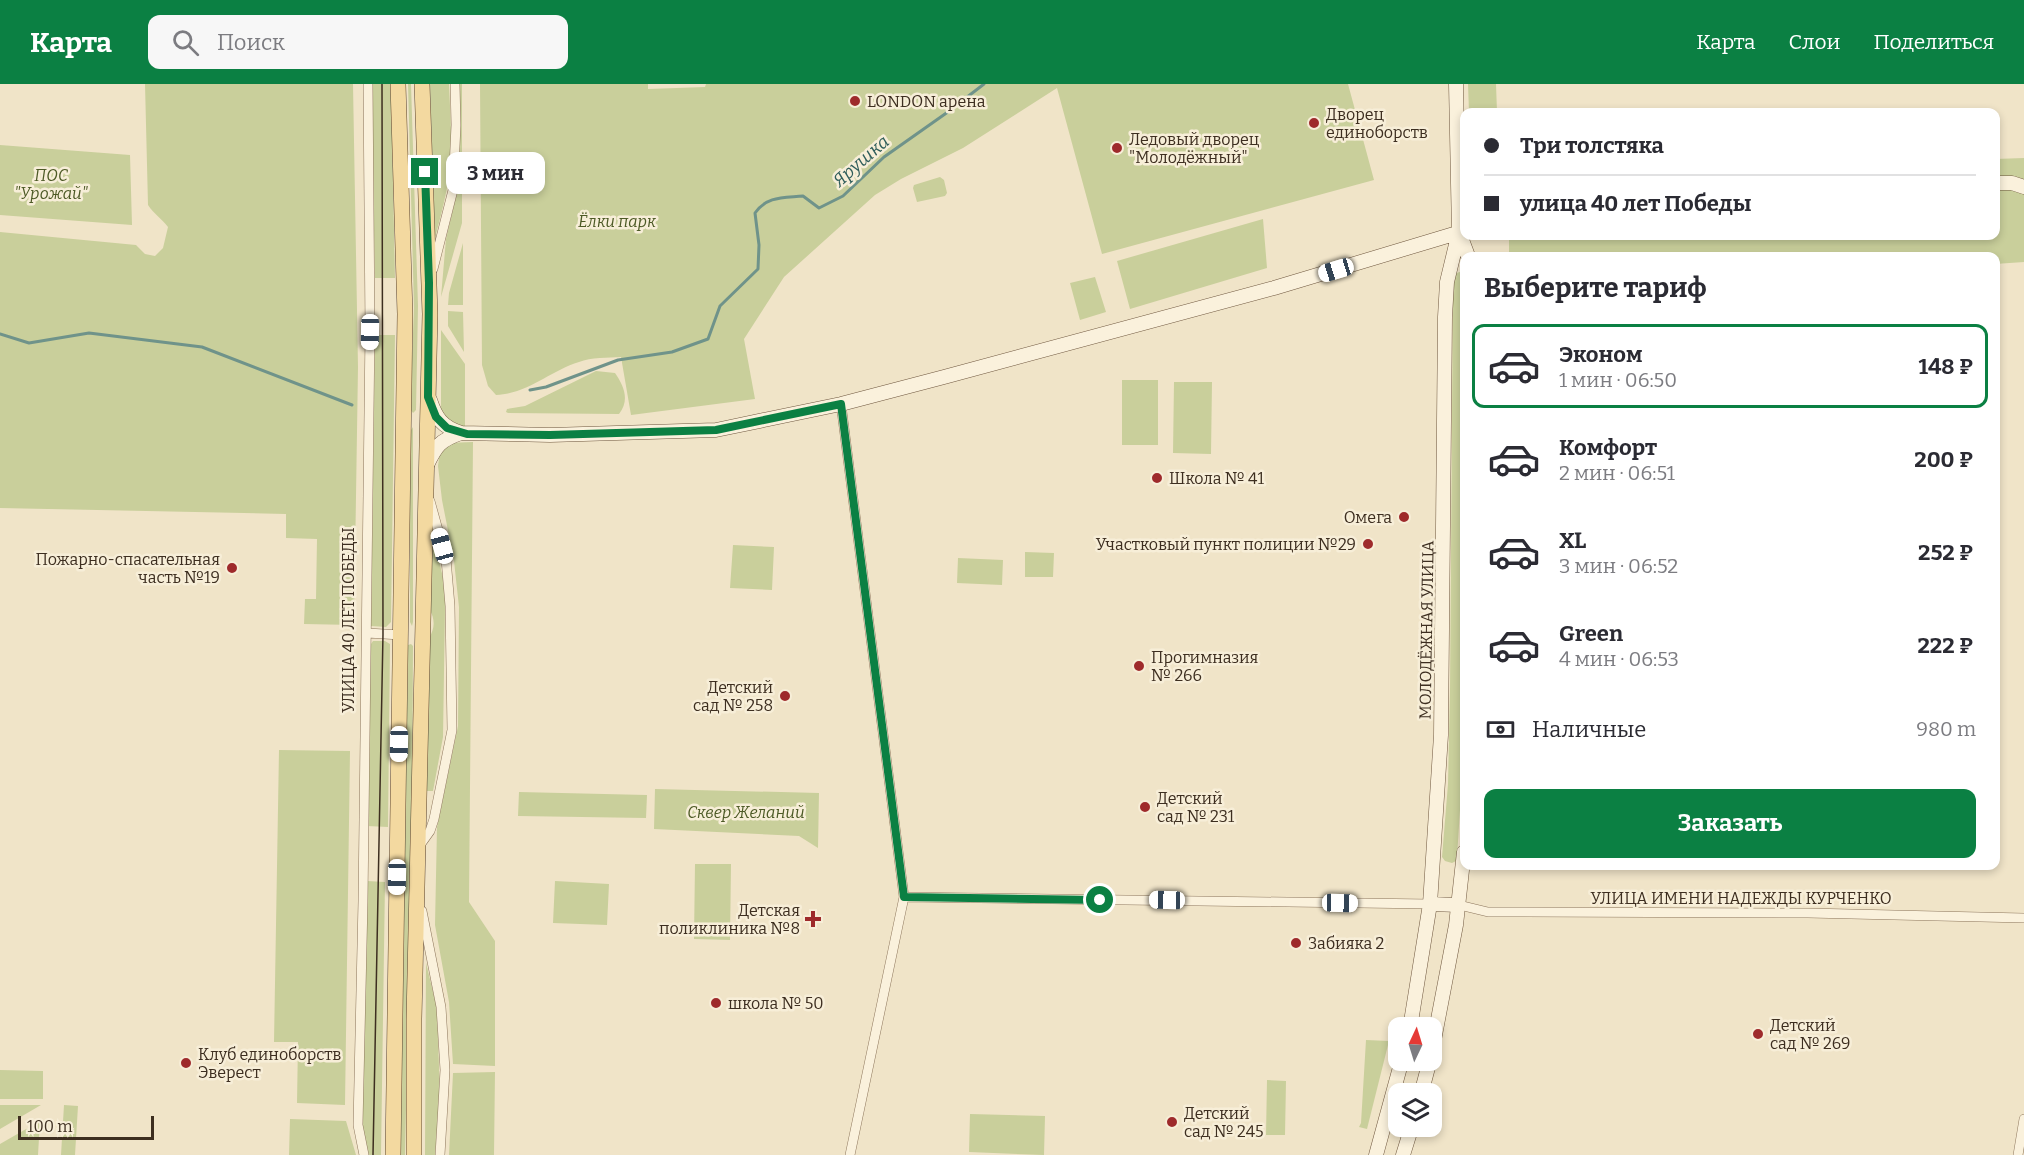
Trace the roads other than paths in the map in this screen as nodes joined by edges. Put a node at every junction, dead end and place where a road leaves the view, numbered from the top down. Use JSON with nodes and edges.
{"nodes":[{"id":1,"x":368,"y":84,"type":"edge"},
{"id":2,"x":398,"y":84,"type":"edge"},
{"id":3,"x":422,"y":84,"type":"edge"},
{"id":4,"x":455,"y":84,"type":"edge"},
{"id":5,"x":1456,"y":84,"type":"edge"},
{"id":6,"x":1460,"y":182,"type":"edge"},
{"id":7,"x":2000,"y":183,"type":"edge"},
{"id":8,"x":2024,"y":187,"type":"edge"},
{"id":9,"x":1460,"y":232,"type":"edge"},
{"id":10,"x":1460,"y":237,"type":"edge"},
{"id":11,"x":429,"y":283,"type":"junction"},
{"id":12,"x":428,"y":397,"type":"junction"},
{"id":13,"x":841,"y":404,"type":"junction"},
{"id":14,"x":403,"y":421,"type":"junction"},
{"id":15,"x":428,"y":422,"type":"junction"},
{"id":16,"x":461,"y":433,"type":"junction"},
{"id":17,"x":427,"y":465,"type":"junction"},
{"id":18,"x":426,"y":486,"type":"junction"},
{"id":19,"x":367,"y":633,"type":"junction"},
{"id":20,"x":401,"y":635,"type":"junction"},
{"id":21,"x":423,"y":635,"type":"junction"},
{"id":22,"x":418,"y":847,"type":"junction"},
{"id":23,"x":1462,"y":870,"type":"edge"},
{"id":24,"x":417,"y":889,"type":"junction"},
{"id":25,"x":904,"y":897,"type":"junction"},
{"id":26,"x":1431,"y":904,"type":"junction"},
{"id":27,"x":1459,"y":905,"type":"junction"},
{"id":28,"x":2024,"y":918,"type":"edge"},
{"id":29,"x":1412,"y":1017,"type":"edge"},
{"id":30,"x":1438,"y":1017,"type":"edge"},
{"id":31,"x":1399,"y":1071,"type":"edge"},
{"id":32,"x":2024,"y":1119,"type":"edge"},
{"id":33,"x":1409,"y":1137,"type":"edge"},
{"id":34,"x":364,"y":1155,"type":"edge"},
{"id":35,"x":393,"y":1155,"type":"edge"},
{"id":36,"x":414,"y":1155,"type":"edge"},
{"id":37,"x":440,"y":1155,"type":"edge"},
{"id":38,"x":850,"y":1155,"type":"edge"},
{"id":39,"x":1376,"y":1155,"type":"edge"},
{"id":40,"x":1403,"y":1155,"type":"edge"},
{"id":41,"x":2018,"y":1155,"type":"edge"}],
"edges":[{"from":1,"to":19,"type":"street","name":"УЛИЦА 40 ЛЕТ ПОБЕДЫ"},
{"from":2,"to":14,"type":"main road"},
{"from":3,"to":11,"type":"main road"},
{"from":4,"to":11,"type":"street"},
{"from":5,"to":6,"type":"main road","name":"МОЛОДЁЖНАЯ УЛИЦА"},
{"from":7,"to":8,"type":"main road"},
{"from":9,"to":13,"type":"main road"},
{"from":10,"to":26,"type":"main road","name":"МОЛОДЁЖНАЯ УЛИЦА"},
{"from":11,"to":12,"type":"main road"},
{"from":12,"to":15,"type":"main road"},
{"from":12,"to":16,"type":"main road"},
{"from":13,"to":16,"type":"main road"},
{"from":13,"to":25,"type":"street"},
{"from":14,"to":15,"type":"main road"},
{"from":14,"to":20,"type":"main road"},
{"from":15,"to":17,"type":"main road"},
{"from":16,"to":17,"type":"main road"},
{"from":17,"to":18,"type":"main road"},
{"from":18,"to":21,"type":"main road"},
{"from":18,"to":22,"type":"street"},
{"from":19,"to":20,"type":"street"},
{"from":19,"to":34,"type":"street","name":"УЛИЦА 40 ЛЕТ ПОБЕДЫ"},
{"from":20,"to":21,"type":"main road"},
{"from":20,"to":35,"type":"main road"},
{"from":21,"to":22,"type":"main road"},
{"from":22,"to":24,"type":"main road"},
{"from":23,"to":27,"type":"main road"},
{"from":24,"to":36,"type":"main road"},
{"from":24,"to":37,"type":"street"},
{"from":25,"to":26,"type":"street"},
{"from":25,"to":38,"type":"street"},
{"from":26,"to":27,"type":"main road"},
{"from":26,"to":29,"type":"main road","name":"МОЛОДЁЖНАЯ УЛИЦА"},
{"from":27,"to":28,"type":"street","name":"УЛИЦА ИМЕНИ НАДЕЖДЫ КУРЧЕНКО"},
{"from":27,"to":30,"type":"main road"},
{"from":31,"to":39,"type":"main road"},
{"from":32,"to":41,"type":"street"},
{"from":33,"to":40,"type":"main road"}]}
